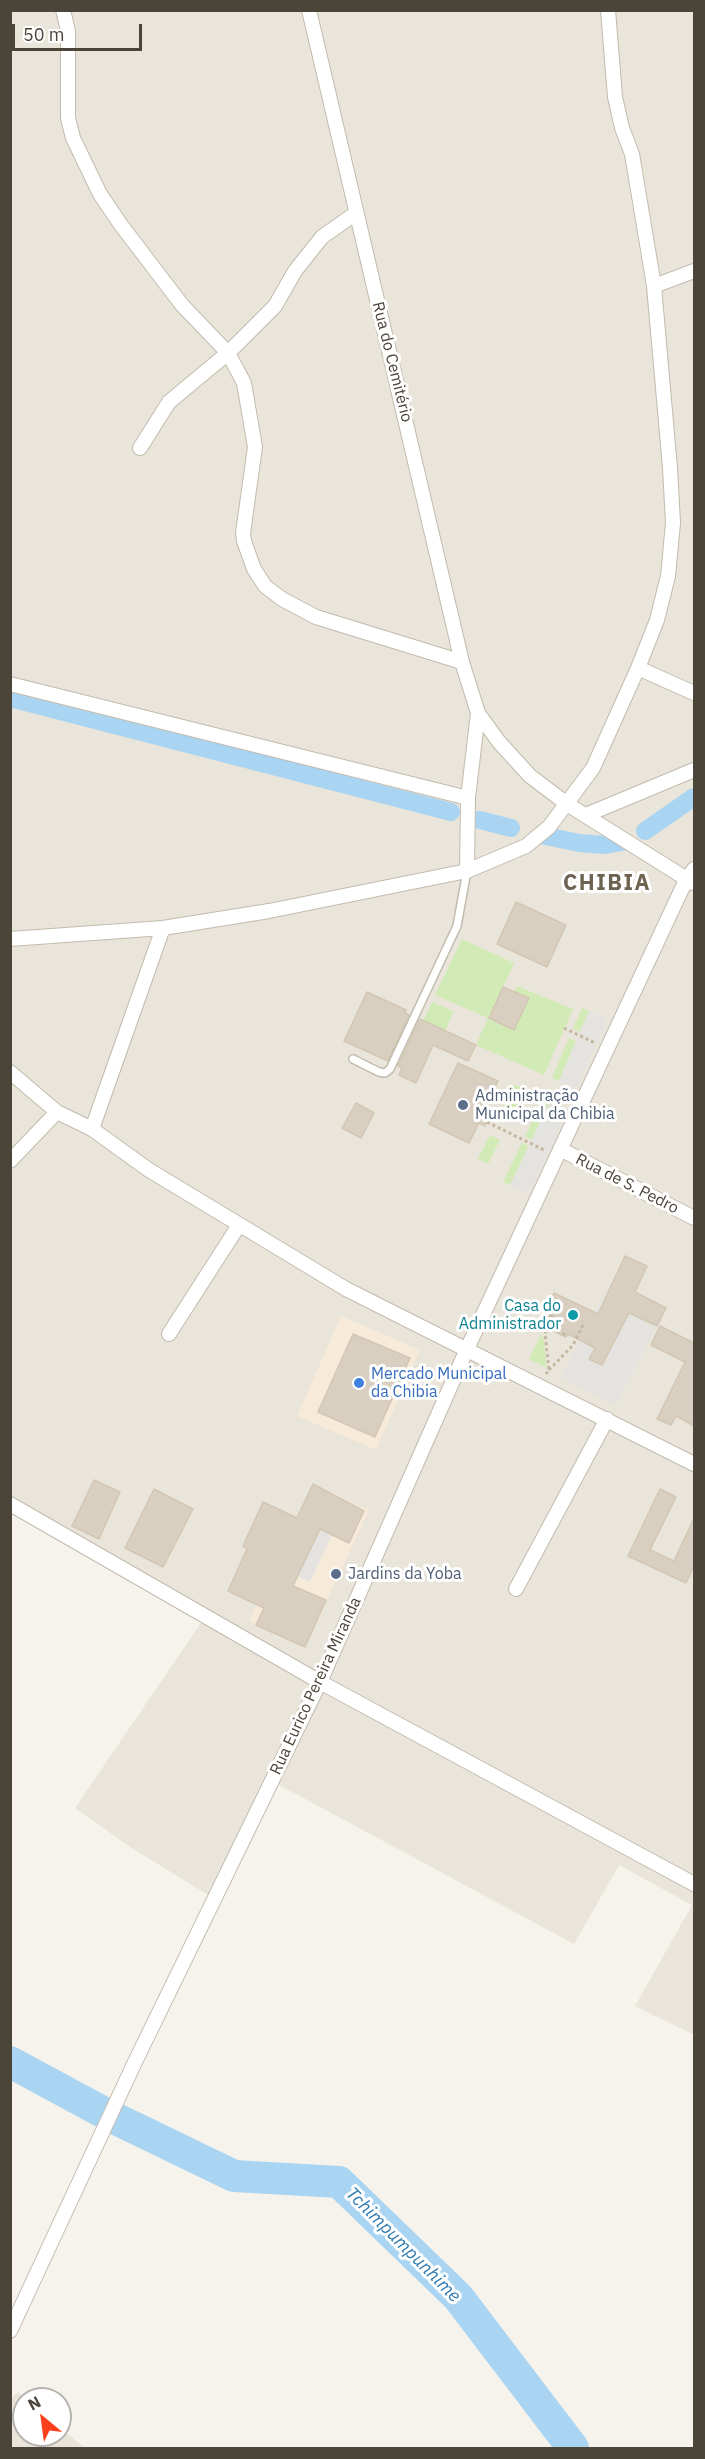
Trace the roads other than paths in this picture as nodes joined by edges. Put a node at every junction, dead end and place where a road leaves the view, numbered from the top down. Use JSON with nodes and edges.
{"nodes":[{"id":1,"x":63,"y":10,"type":"edge"},
{"id":2,"x":309,"y":10,"type":"edge"},
{"id":3,"x":608,"y":10,"type":"edge"},
{"id":4,"x":356,"y":213,"type":"junction"},
{"id":5,"x":694,"y":271,"type":"edge"},
{"id":6,"x":654,"y":286,"type":"junction"},
{"id":7,"x":228,"y":353,"type":"junction"},
{"id":8,"x":140,"y":448,"type":"dead end"},
{"id":9,"x":462,"y":662,"type":"junction"},
{"id":10,"x":638,"y":668,"type":"junction"},
{"id":11,"x":10,"y":684,"type":"edge"},
{"id":12,"x":694,"y":693,"type":"edge"},
{"id":13,"x":478,"y":713,"type":"junction"},
{"id":14,"x":694,"y":770,"type":"edge"},
{"id":15,"x":468,"y":798,"type":"junction"},
{"id":16,"x":567,"y":804,"type":"junction"},
{"id":17,"x":586,"y":815,"type":"junction"},
{"id":18,"x":467,"y":871,"type":"junction"},
{"id":19,"x":692,"y":878,"type":"edge"},
{"id":20,"x":163,"y":928,"type":"junction"},
{"id":21,"x":10,"y":939,"type":"edge"},
{"id":22,"x":353,"y":1059,"type":"dead end"},
{"id":23,"x":10,"y":1072,"type":"edge"},
{"id":24,"x":57,"y":1112,"type":"junction"},
{"id":25,"x":92,"y":1129,"type":"junction"},
{"id":26,"x":559,"y":1153,"type":"junction"},
{"id":27,"x":10,"y":1161,"type":"edge"},
{"id":28,"x":694,"y":1218,"type":"edge"},
{"id":29,"x":239,"y":1225,"type":"junction"},
{"id":30,"x":169,"y":1334,"type":"dead end"},
{"id":31,"x":467,"y":1349,"type":"junction"},
{"id":32,"x":607,"y":1419,"type":"junction"},
{"id":33,"x":694,"y":1464,"type":"edge"},
{"id":34,"x":10,"y":1504,"type":"edge"},
{"id":35,"x":516,"y":1589,"type":"dead end"},
{"id":36,"x":320,"y":1682,"type":"junction"},
{"id":37,"x":694,"y":1884,"type":"edge"},
{"id":38,"x":10,"y":2331,"type":"edge"}],
"edges":[{"from":1,"to":7,"type":"street"},
{"from":2,"to":4,"type":"street","name":"Rua do Cemitério"},
{"from":3,"to":6,"type":"street"},
{"from":4,"to":7,"type":"street"},
{"from":4,"to":9,"type":"street","name":"Rua do Cemitério"},
{"from":5,"to":6,"type":"street"},
{"from":6,"to":10,"type":"street"},
{"from":7,"to":8,"type":"street"},
{"from":7,"to":9,"type":"street"},
{"from":9,"to":13,"type":"street","name":"Rua do Cemitério"},
{"from":10,"to":12,"type":"street"},
{"from":10,"to":16,"type":"street"},
{"from":11,"to":15,"type":"street"},
{"from":13,"to":15,"type":"street"},
{"from":13,"to":16,"type":"street"},
{"from":14,"to":17,"type":"street"},
{"from":15,"to":18,"type":"street"},
{"from":16,"to":17,"type":"street"},
{"from":16,"to":18,"type":"street"},
{"from":17,"to":19,"type":"street"},
{"from":18,"to":20,"type":"street"},
{"from":18,"to":22,"type":"lane"},
{"from":19,"to":26,"type":"street","name":"Rua Eurico Pereira Miranda"},
{"from":20,"to":21,"type":"street"},
{"from":20,"to":25,"type":"street"},
{"from":23,"to":24,"type":"street"},
{"from":24,"to":25,"type":"street"},
{"from":24,"to":27,"type":"street"},
{"from":25,"to":29,"type":"street"},
{"from":26,"to":28,"type":"street","name":"Rua de S. Pedro"},
{"from":26,"to":31,"type":"street","name":"Rua Eurico Pereira Miranda"},
{"from":29,"to":30,"type":"street"},
{"from":29,"to":31,"type":"street"},
{"from":31,"to":32,"type":"street"},
{"from":31,"to":36,"type":"street","name":"Rua Eurico Pereira Miranda"},
{"from":32,"to":33,"type":"street"},
{"from":32,"to":35,"type":"street"},
{"from":34,"to":36,"type":"street"},
{"from":36,"to":37,"type":"street"},
{"from":36,"to":38,"type":"street","name":"Rua Eurico Pereira Miranda"}]}
